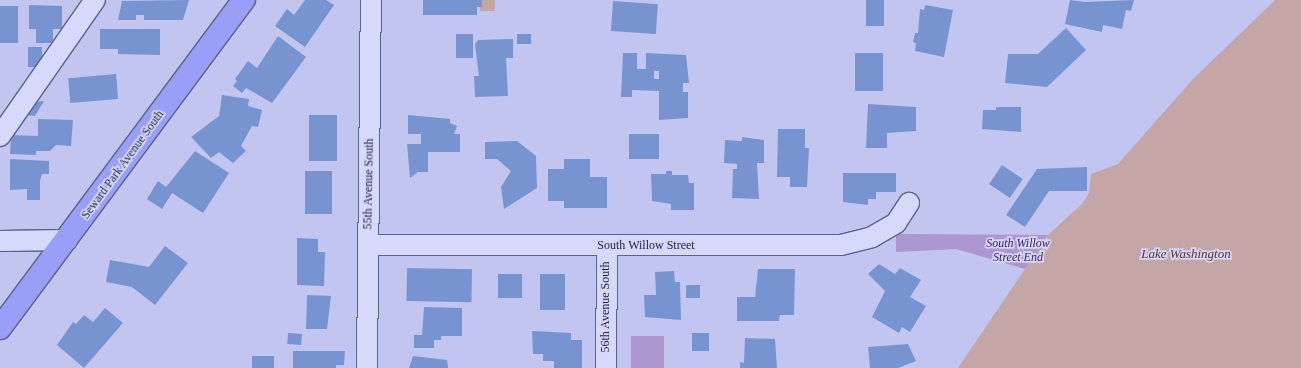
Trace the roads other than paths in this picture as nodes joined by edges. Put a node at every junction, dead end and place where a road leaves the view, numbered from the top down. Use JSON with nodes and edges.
{"nodes":[{"id":1,"x":95,"y":0,"type":"edge"},
{"id":2,"x":244,"y":0,"type":"edge"},
{"id":3,"x":371,"y":0,"type":"edge"},
{"id":4,"x":0,"y":136,"type":"edge"},
{"id":5,"x":909,"y":203,"type":"dead end"},
{"id":6,"x":67,"y":240,"type":"junction"},
{"id":7,"x":0,"y":241,"type":"edge"},
{"id":8,"x":368,"y":245,"type":"junction"},
{"id":9,"x":606,"y":247,"type":"junction"},
{"id":10,"x":0,"y":328,"type":"edge"},
{"id":11,"x":366,"y":368,"type":"edge"},
{"id":12,"x":606,"y":368,"type":"edge"}],
"edges":[{"from":1,"to":4,"type":"street"},
{"from":2,"to":6,"type":"main road","name":"Seward Park Avenue South"},
{"from":3,"to":8,"type":"street","name":"55th Avenue South"},
{"from":5,"to":9,"type":"street","name":"South Willow Street"},
{"from":6,"to":7,"type":"street"},
{"from":6,"to":10,"type":"main road","name":"Seward Park Avenue South"},
{"from":8,"to":9,"type":"street","name":"South Willow Street"},
{"from":8,"to":11,"type":"street","name":"55th Avenue South"},
{"from":9,"to":12,"type":"street","name":"56th Avenue South"}]}
